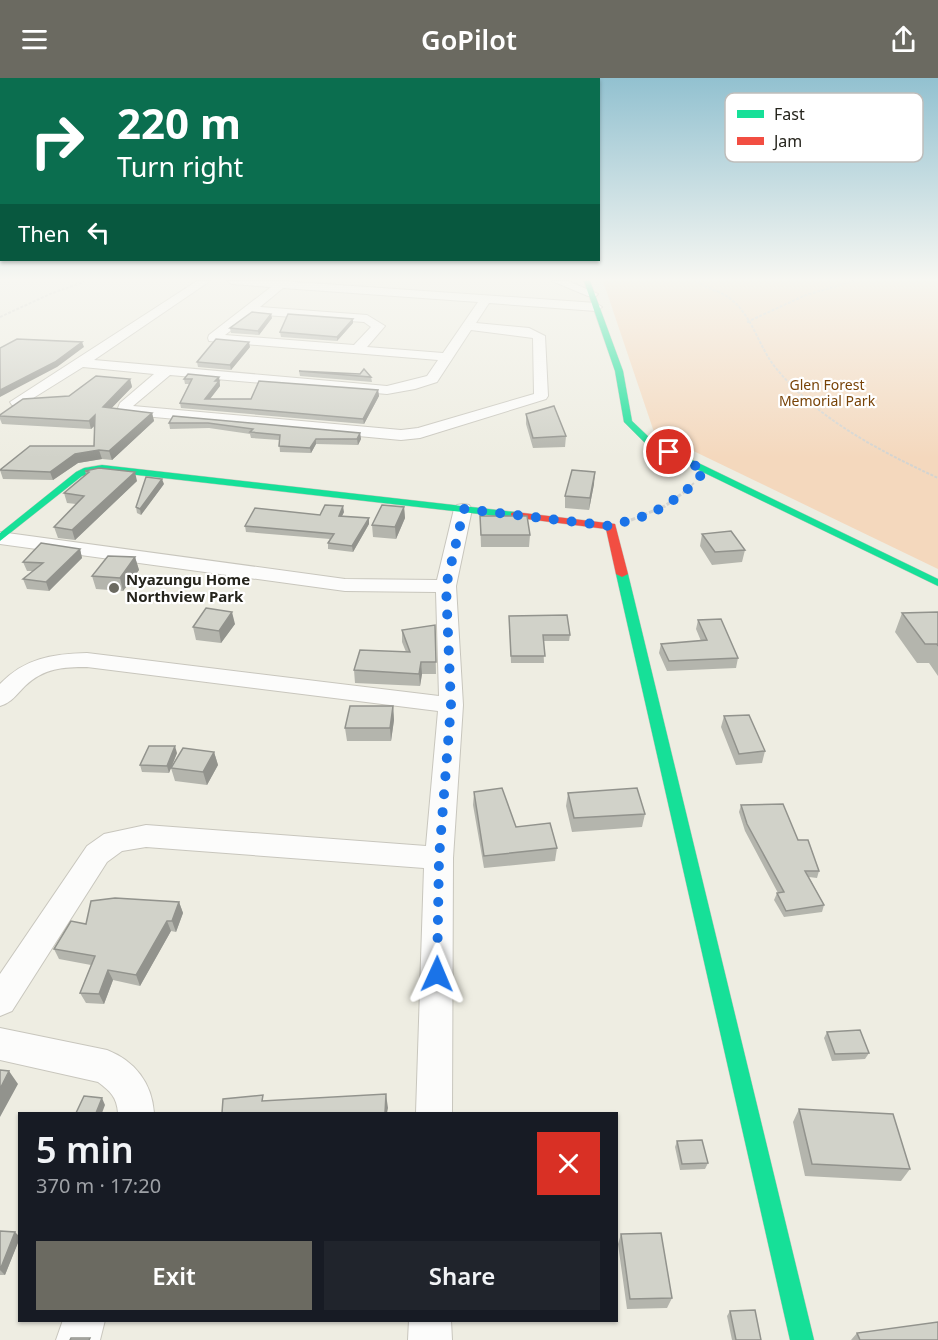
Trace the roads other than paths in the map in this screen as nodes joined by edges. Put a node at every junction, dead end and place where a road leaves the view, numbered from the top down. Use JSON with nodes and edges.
{"nodes":[{"id":1,"x":116,"y":340,"type":"edge"},
{"id":2,"x":236,"y":340,"type":"edge"},
{"id":3,"x":366,"y":340,"type":"edge"},
{"id":4,"x":460,"y":340,"type":"edge"},
{"id":5,"x":539,"y":340,"type":"edge"},
{"id":6,"x":607,"y":340,"type":"edge"},
{"id":7,"x":297,"y":345,"type":"junction"},
{"id":8,"x":358,"y":350,"type":"junction"},
{"id":9,"x":448,"y":357,"type":"junction"},
{"id":10,"x":81,"y":363,"type":"junction"},
{"id":11,"x":166,"y":371,"type":"junction"},
{"id":12,"x":260,"y":379,"type":"junction"},
{"id":13,"x":8,"y":404,"type":"edge"},
{"id":14,"x":464,"y":509,"type":"junction"},
{"id":15,"x":0,"y":538,"type":"edge"},
{"id":16,"x":938,"y":583,"type":"edge"},
{"id":17,"x":446,"y":586,"type":"junction"},
{"id":18,"x":0,"y":698,"type":"edge"},
{"id":19,"x":451,"y":705,"type":"junction"},
{"id":20,"x":439,"y":858,"type":"junction"},
{"id":21,"x":0,"y":1001,"type":"edge"},
{"id":22,"x":0,"y":1044,"type":"edge"},
{"id":23,"x":136,"y":1112,"type":"edge"},
{"id":24,"x":434,"y":1112,"type":"edge"},
{"id":25,"x":83,"y":1322,"type":"edge"},
{"id":26,"x":430,"y":1322,"type":"edge"},
{"id":27,"x":78,"y":1340,"type":"edge"},
{"id":28,"x":430,"y":1340,"type":"edge"},
{"id":29,"x":802,"y":1340,"type":"edge"}],
"edges":[{"from":1,"to":10,"type":"street"},
{"from":2,"to":7,"type":"street"},
{"from":3,"to":8,"type":"street"},
{"from":4,"to":9,"type":"street"},
{"from":5,"to":11,"type":"street"},
{"from":6,"to":16,"type":"street"},
{"from":7,"to":8,"type":"street"},
{"from":7,"to":12,"type":"street"},
{"from":8,"to":9,"type":"street"},
{"from":9,"to":12,"type":"street"},
{"from":10,"to":11,"type":"street"},
{"from":10,"to":13,"type":"street"},
{"from":11,"to":12,"type":"street"},
{"from":14,"to":15,"type":"street"},
{"from":14,"to":17,"type":"street"},
{"from":14,"to":29,"type":"street"},
{"from":15,"to":17,"type":"street"},
{"from":17,"to":19,"type":"street"},
{"from":18,"to":19,"type":"street"},
{"from":19,"to":20,"type":"street"},
{"from":20,"to":21,"type":"street"},
{"from":20,"to":24,"type":"street"},
{"from":22,"to":23,"type":"street"},
{"from":25,"to":27,"type":"street"},
{"from":26,"to":28,"type":"street"}]}
